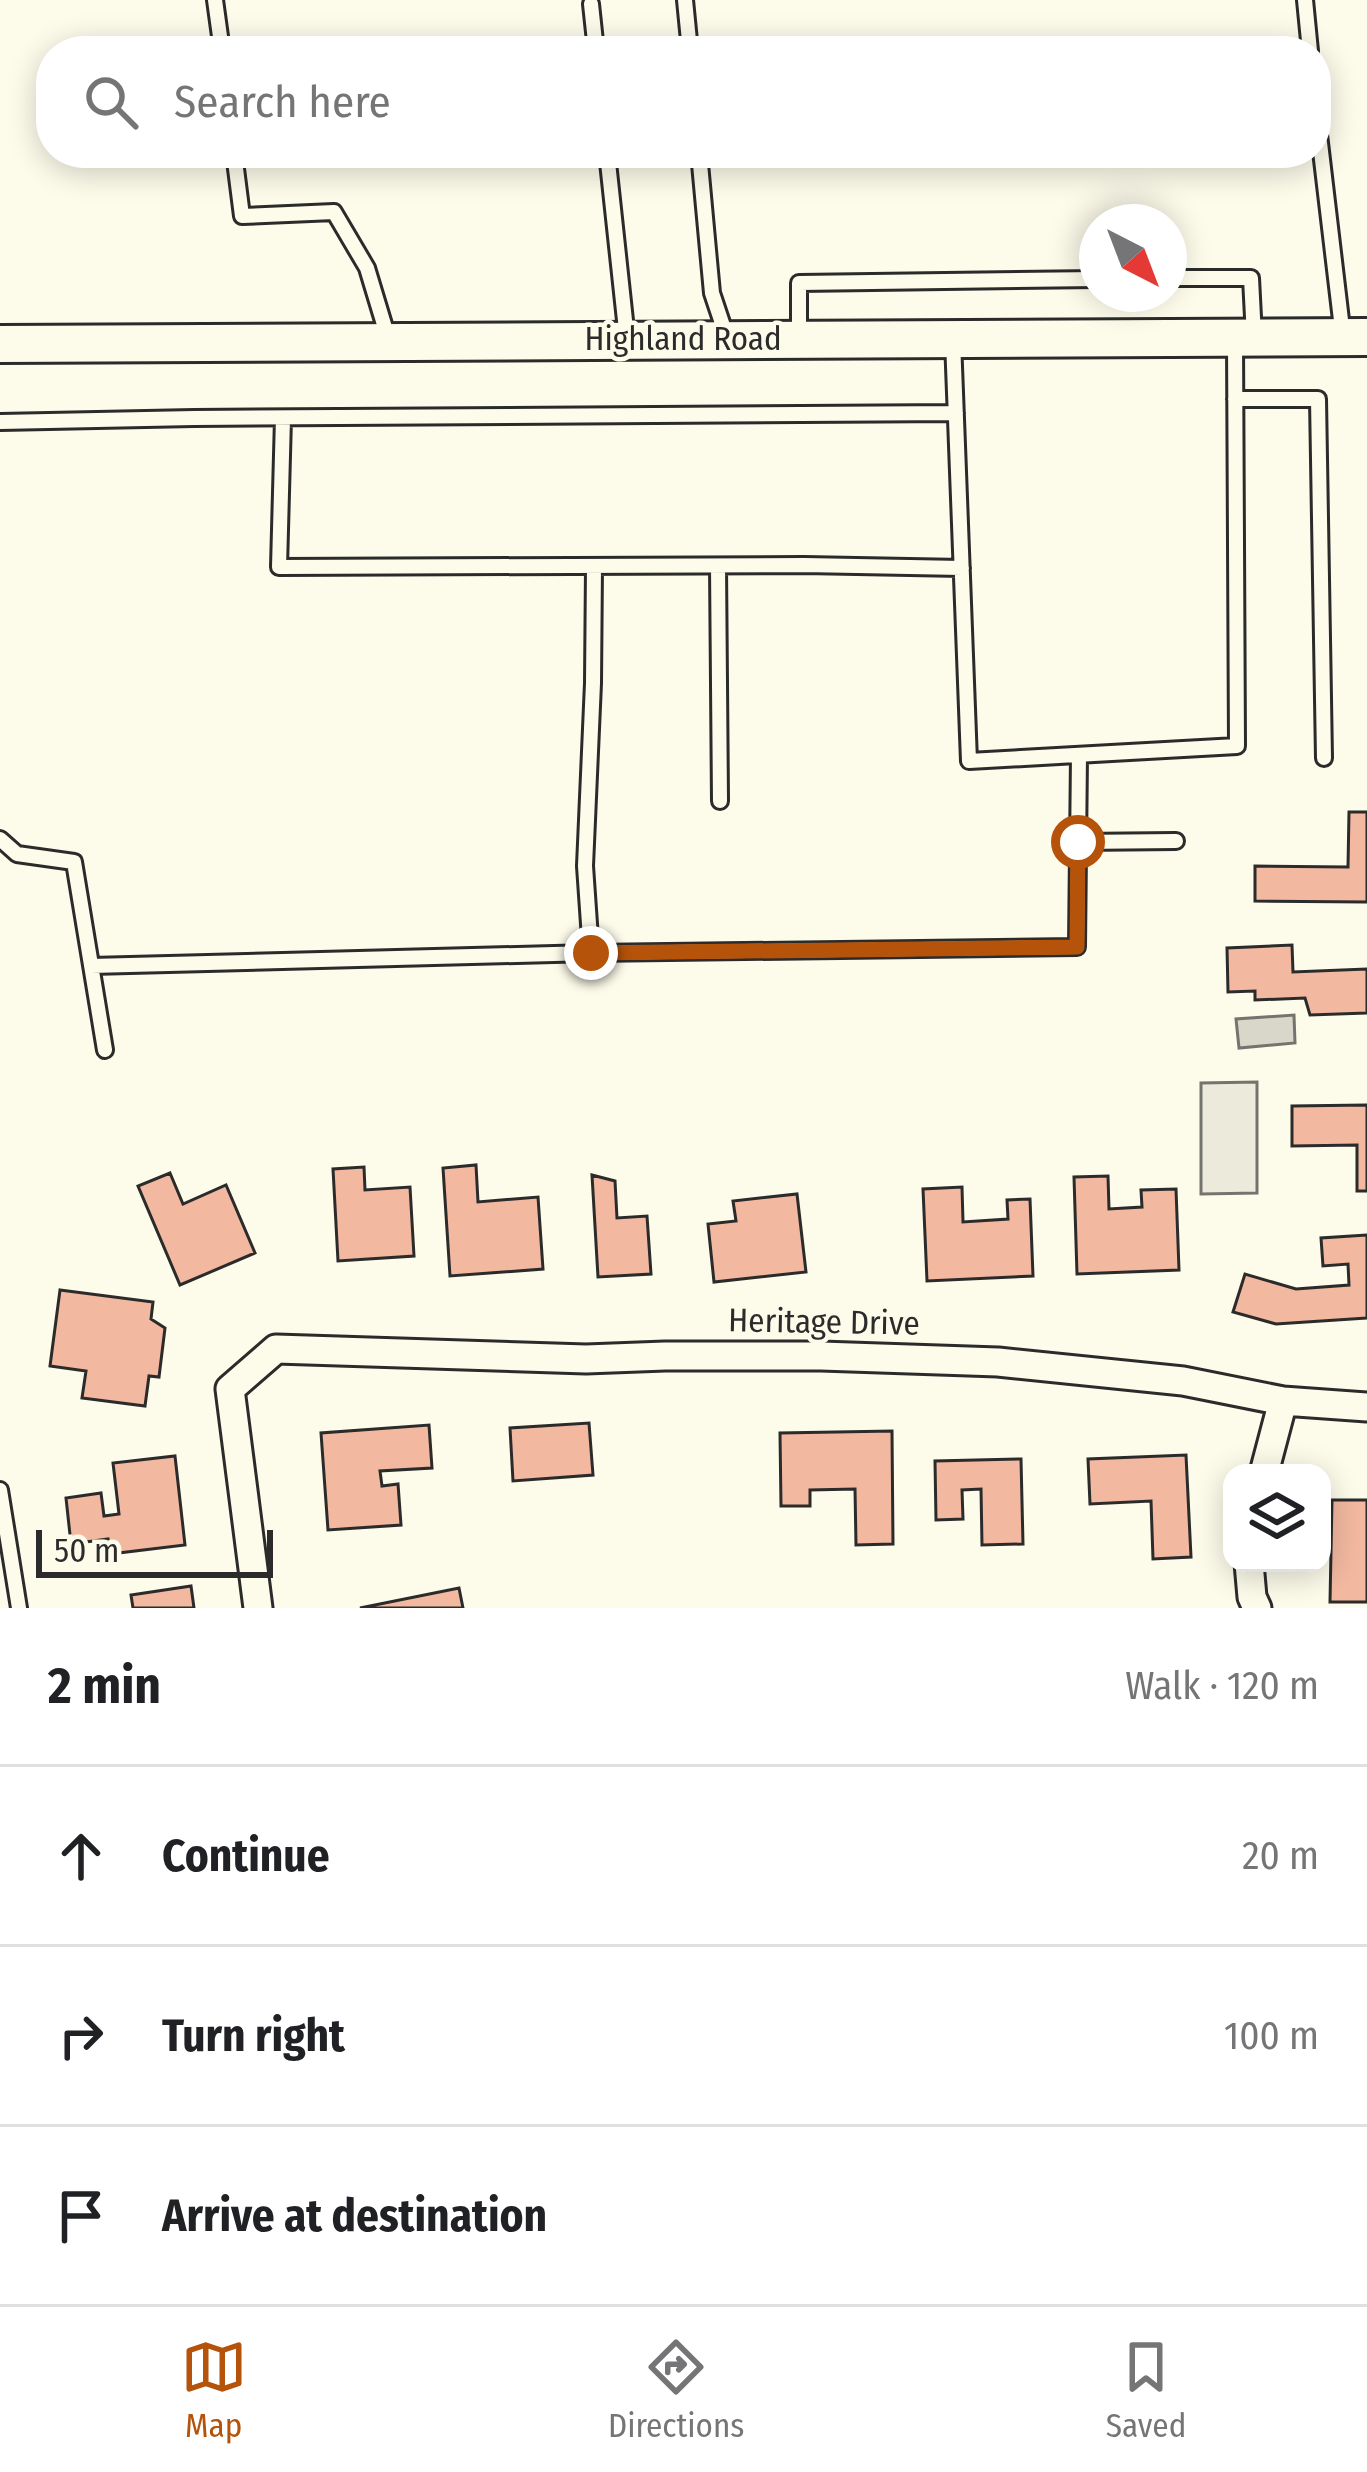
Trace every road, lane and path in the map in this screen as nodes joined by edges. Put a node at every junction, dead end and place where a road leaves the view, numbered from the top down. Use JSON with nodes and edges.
{"nodes":[{"id":1,"x":215,"y":0,"type":"edge"},
{"id":2,"x":685,"y":0,"type":"edge"},
{"id":3,"x":1305,"y":0,"type":"edge"},
{"id":4,"x":591,"y":4,"type":"dead end"},
{"id":5,"x":220,"y":36,"type":"edge"},
{"id":6,"x":594,"y":36,"type":"edge"},
{"id":7,"x":689,"y":36,"type":"edge"},
{"id":8,"x":1309,"y":36,"type":"edge"},
{"id":9,"x":236,"y":168,"type":"edge"},
{"id":10,"x":609,"y":168,"type":"edge"},
{"id":11,"x":700,"y":168,"type":"edge"},
{"id":12,"x":1326,"y":168,"type":"edge"},
{"id":13,"x":1079,"y":278,"type":"edge"},
{"id":14,"x":1187,"y":278,"type":"edge"},
{"id":15,"x":1244,"y":337,"type":"junction"},
{"id":16,"x":1355,"y":337,"type":"edge"},
{"id":17,"x":727,"y":338,"type":"junction"},
{"id":18,"x":799,"y":338,"type":"junction"},
{"id":19,"x":953,"y":338,"type":"junction"},
{"id":20,"x":627,"y":339,"type":"junction"},
{"id":21,"x":388,"y":341,"type":"junction"},
{"id":22,"x":0,"y":344,"type":"edge"},
{"id":23,"x":1235,"y":399,"type":"junction"},
{"id":24,"x":956,"y":413,"type":"junction"},
{"id":25,"x":283,"y":418,"type":"junction"},
{"id":26,"x":0,"y":422,"type":"edge"},
{"id":27,"x":718,"y":566,"type":"junction"},
{"id":28,"x":594,"y":567,"type":"junction"},
{"id":29,"x":962,"y":568,"type":"junction"},
{"id":30,"x":1078,"y":754,"type":"junction"},
{"id":31,"x":1324,"y":758,"type":"dead end"},
{"id":32,"x":719,"y":801,"type":"dead end"},
{"id":33,"x":0,"y":838,"type":"edge"},
{"id":34,"x":1176,"y":841,"type":"dead end"},
{"id":35,"x":1078,"y":842,"type":"junction"},
{"id":36,"x":591,"y":953,"type":"junction"},
{"id":37,"x":91,"y":966,"type":"junction"},
{"id":38,"x":105,"y":1050,"type":"dead end"},
{"id":39,"x":1283,"y":1401,"type":"junction"},
{"id":40,"x":1367,"y":1407,"type":"edge"},
{"id":41,"x":1266,"y":1464,"type":"edge"},
{"id":42,"x":0,"y":1490,"type":"edge"},
{"id":43,"x":1250,"y":1572,"type":"edge"},
{"id":44,"x":19,"y":1608,"type":"edge"},
{"id":45,"x":258,"y":1608,"type":"edge"},
{"id":46,"x":1258,"y":1608,"type":"edge"}],
"edges":[{"from":1,"to":5,"type":"lane"},
{"from":2,"to":7,"type":"lane"},
{"from":3,"to":8,"type":"lane"},
{"from":4,"to":6,"type":"lane"},
{"from":9,"to":21,"type":"lane"},
{"from":10,"to":20,"type":"lane"},
{"from":11,"to":17,"type":"lane"},
{"from":12,"to":16,"type":"lane"},
{"from":13,"to":18,"type":"lane"},
{"from":14,"to":15,"type":"lane"},
{"from":15,"to":16,"type":"street","name":"Highland Road"},
{"from":15,"to":19,"type":"street","name":"Highland Road"},
{"from":15,"to":23,"type":"lane"},
{"from":17,"to":18,"type":"street","name":"Highland Road"},
{"from":17,"to":20,"type":"street","name":"Highland Road"},
{"from":18,"to":19,"type":"street","name":"Highland Road"},
{"from":19,"to":24,"type":"lane"},
{"from":20,"to":21,"type":"street","name":"Highland Road"},
{"from":21,"to":22,"type":"street","name":"Highland Road"},
{"from":23,"to":30,"type":"lane"},
{"from":23,"to":31,"type":"lane"},
{"from":24,"to":25,"type":"lane"},
{"from":24,"to":29,"type":"lane"},
{"from":25,"to":26,"type":"lane"},
{"from":25,"to":28,"type":"lane"},
{"from":27,"to":28,"type":"lane"},
{"from":27,"to":29,"type":"lane"},
{"from":27,"to":32,"type":"lane"},
{"from":28,"to":36,"type":"lane"},
{"from":29,"to":30,"type":"lane"},
{"from":30,"to":35,"type":"lane"},
{"from":33,"to":37,"type":"lane"},
{"from":34,"to":35,"type":"lane"},
{"from":35,"to":36,"type":"lane"},
{"from":36,"to":37,"type":"lane"},
{"from":37,"to":38,"type":"lane"},
{"from":39,"to":40,"type":"street","name":"Heritage Drive"},
{"from":39,"to":41,"type":"street"},
{"from":39,"to":45,"type":"street","name":"Heritage Drive"},
{"from":42,"to":44,"type":"lane"},
{"from":43,"to":46,"type":"street"}]}
